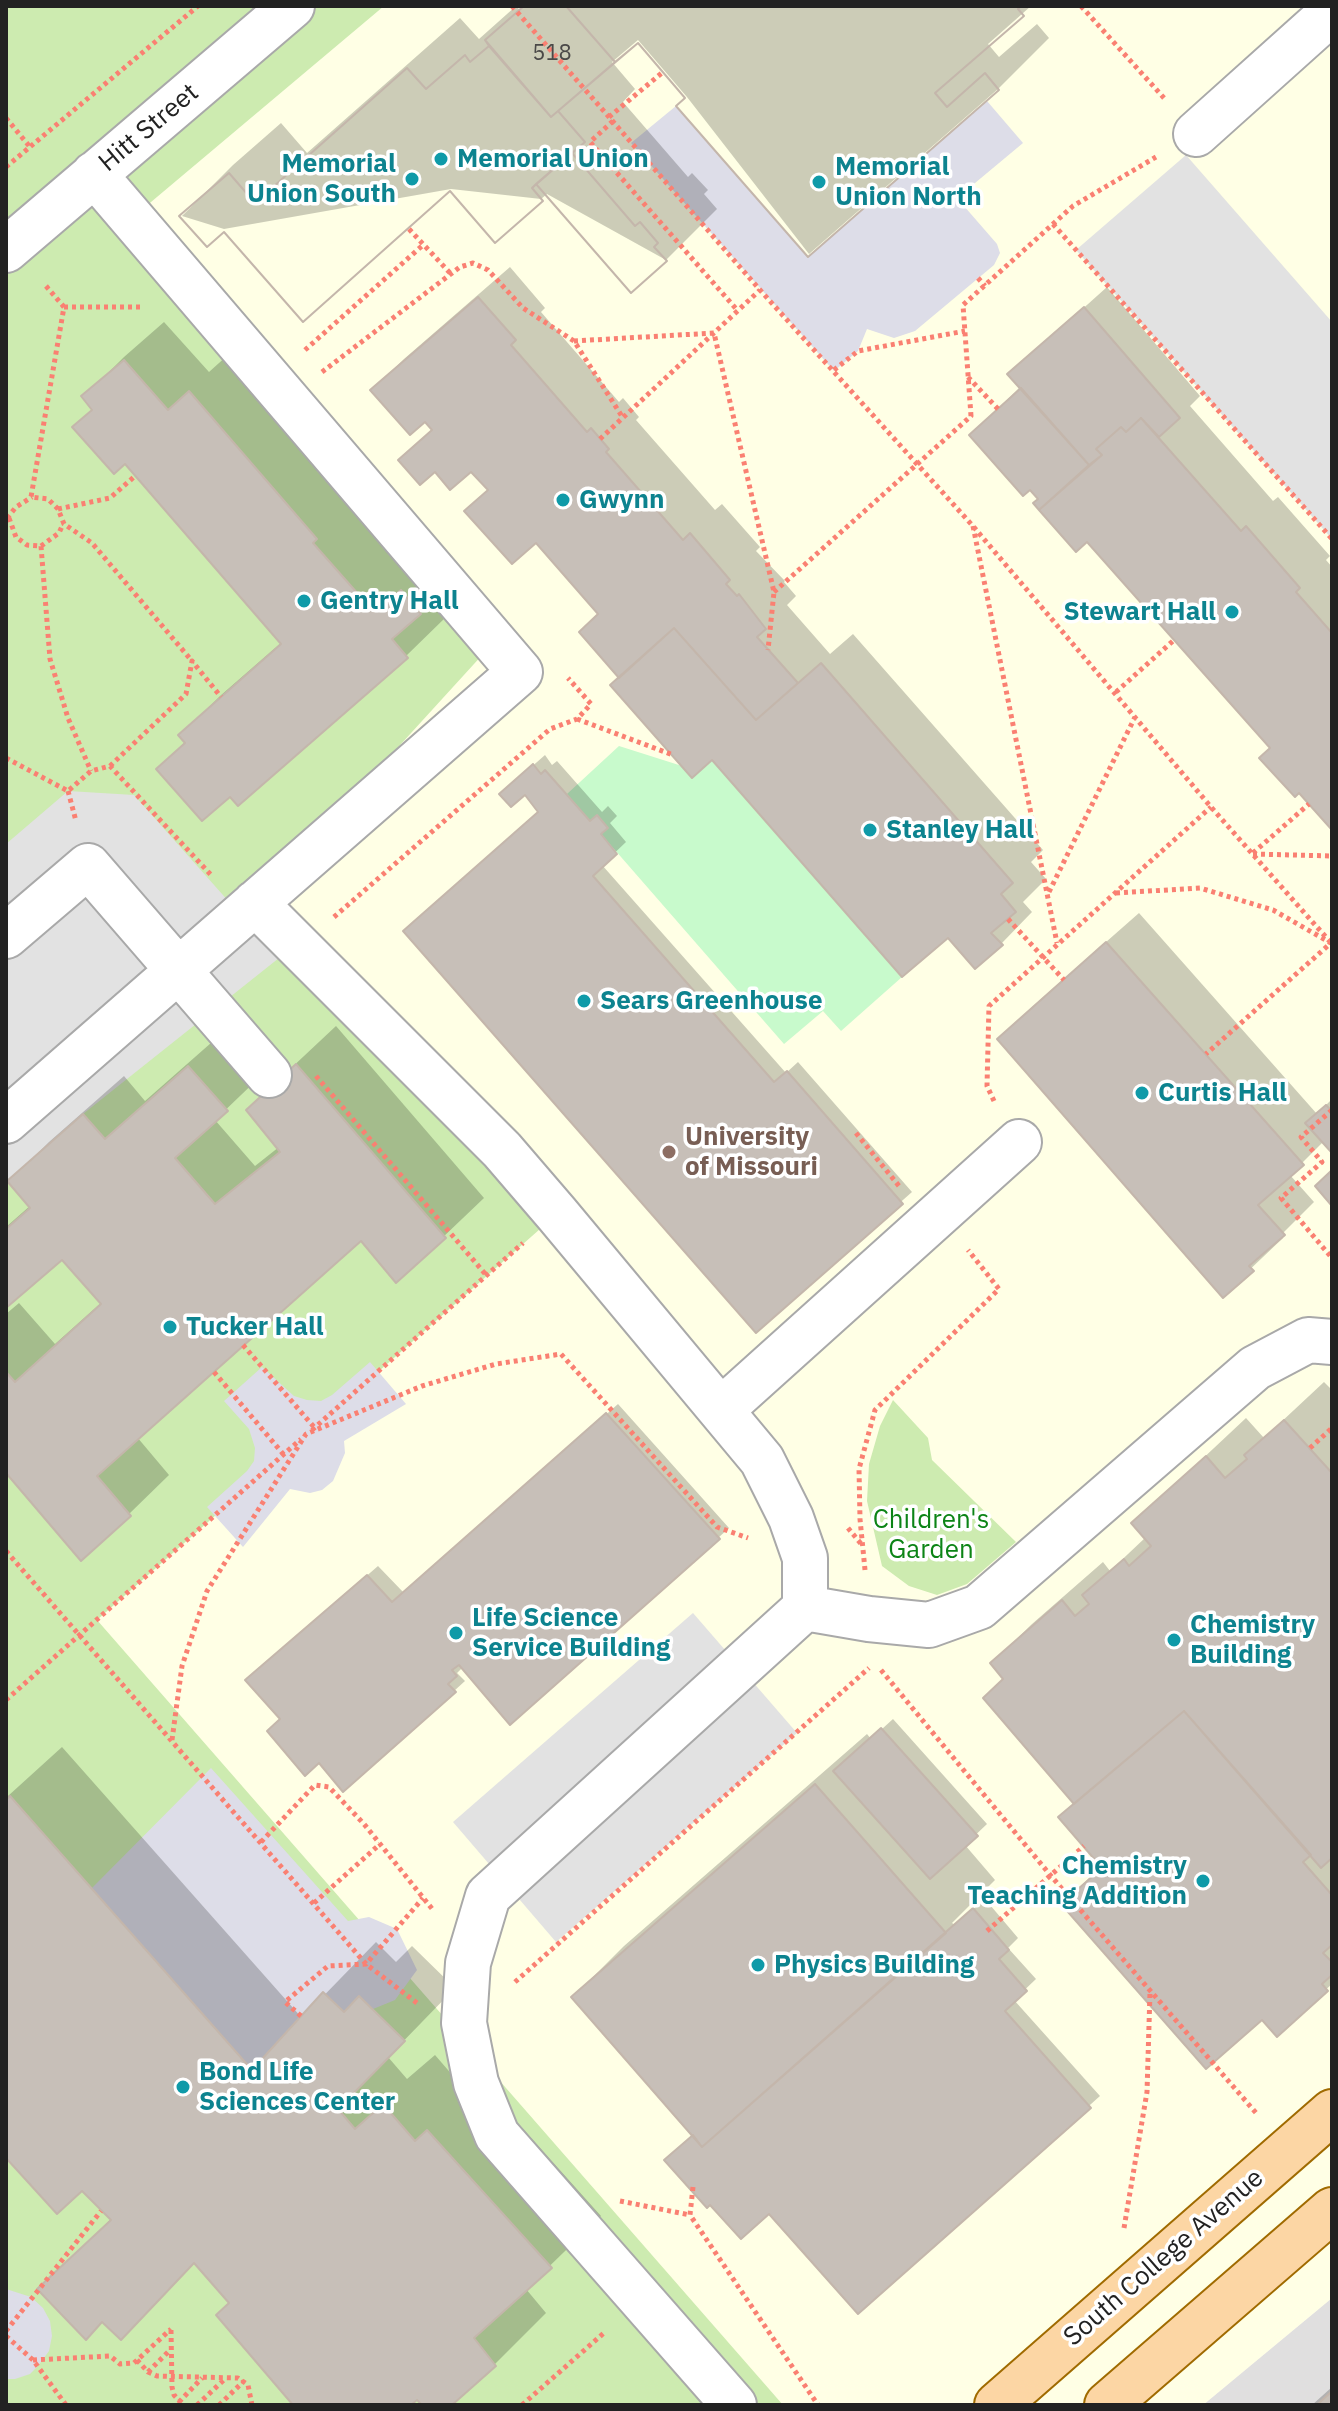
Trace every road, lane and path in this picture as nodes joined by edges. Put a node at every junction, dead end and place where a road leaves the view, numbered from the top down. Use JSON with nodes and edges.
{"nodes":[{"id":1,"x":198,"y":6,"type":"edge"},
{"id":2,"x":292,"y":6,"type":"edge"},
{"id":3,"x":512,"y":6,"type":"edge"},
{"id":4,"x":1081,"y":6,"type":"edge"},
{"id":5,"x":1332,"y":12,"type":"edge"},
{"id":6,"x":663,"y":72,"type":"dead end"},
{"id":7,"x":6,"y":118,"type":"edge"},
{"id":8,"x":611,"y":119,"type":"junction"},
{"id":9,"x":1196,"y":134,"type":"junction"},
{"id":10,"x":30,"y":147,"type":"junction"},
{"id":11,"x":598,"y":150,"type":"junction"},
{"id":12,"x":582,"y":164,"type":"dead end"},
{"id":13,"x":6,"y":167,"type":"edge"},
{"id":14,"x":94,"y":174,"type":"junction"},
{"id":15,"x":1053,"y":224,"type":"junction"},
{"id":16,"x":409,"y":229,"type":"dead end"},
{"id":17,"x":423,"y":245,"type":"junction"},
{"id":18,"x":6,"y":250,"type":"edge"},
{"id":19,"x":451,"y":274,"type":"junction"},
{"id":20,"x":978,"y":278,"type":"dead end"},
{"id":21,"x":46,"y":286,"type":"dead end"},
{"id":22,"x":985,"y":286,"type":"junction"},
{"id":23,"x":760,"y":290,"type":"junction"},
{"id":24,"x":207,"y":306,"type":"junction"},
{"id":25,"x":64,"y":307,"type":"junction"},
{"id":26,"x":738,"y":311,"type":"junction"},
{"id":27,"x":965,"y":331,"type":"junction"},
{"id":28,"x":714,"y":333,"type":"junction"},
{"id":29,"x":574,"y":341,"type":"junction"},
{"id":30,"x":304,"y":351,"type":"dead end"},
{"id":31,"x":834,"y":371,"type":"junction"},
{"id":32,"x":967,"y":376,"type":"junction"},
{"id":33,"x":287,"y":399,"type":"junction"},
{"id":34,"x":998,"y":409,"type":"dead end"},
{"id":35,"x":623,"y":418,"type":"junction"},
{"id":36,"x":600,"y":439,"type":"dead end"},
{"id":37,"x":917,"y":464,"type":"junction"},
{"id":38,"x":135,"y":476,"type":"dead end"},
{"id":39,"x":31,"y":497,"type":"junction"},
{"id":40,"x":58,"y":509,"type":"junction"},
{"id":41,"x":7,"y":518,"type":"edge"},
{"id":42,"x":64,"y":524,"type":"junction"},
{"id":43,"x":972,"y":525,"type":"junction"},
{"id":44,"x":1332,"y":539,"type":"edge"},
{"id":45,"x":41,"y":546,"type":"junction"},
{"id":46,"x":774,"y":592,"type":"junction"},
{"id":47,"x":1174,"y":640,"type":"dead end"},
{"id":48,"x":768,"y":650,"type":"dead end"},
{"id":49,"x":192,"y":661,"type":"junction"},
{"id":50,"x":1116,"y":692,"type":"junction"},
{"id":51,"x":221,"y":697,"type":"dead end"},
{"id":52,"x":1135,"y":717,"type":"junction"},
{"id":53,"x":673,"y":755,"type":"dead end"},
{"id":54,"x":6,"y":758,"type":"edge"},
{"id":55,"x":110,"y":766,"type":"junction"},
{"id":56,"x":91,"y":771,"type":"junction"},
{"id":57,"x":1309,"y":804,"type":"dead end"},
{"id":58,"x":1211,"y":807,"type":"junction"},
{"id":59,"x":1253,"y":854,"type":"junction"},
{"id":60,"x":1332,"y":856,"type":"edge"},
{"id":61,"x":216,"y":880,"type":"dead end"},
{"id":62,"x":1115,"y":893,"type":"junction"},
{"id":63,"x":1048,"y":895,"type":"junction"},
{"id":64,"x":255,"y":903,"type":"junction"},
{"id":65,"x":1008,"y":919,"type":"dead end"},
{"id":66,"x":330,"y":926,"type":"dead end"},
{"id":67,"x":6,"y":936,"type":"edge"},
{"id":68,"x":1057,"y":943,"type":"junction"},
{"id":69,"x":1332,"y":944,"type":"edge"},
{"id":70,"x":1043,"y":957,"type":"junction"},
{"id":71,"x":178,"y":972,"type":"junction"},
{"id":72,"x":1064,"y":980,"type":"dead end"},
{"id":73,"x":1206,"y":1054,"type":"dead end"},
{"id":74,"x":287,"y":1070,"type":"joint"},
{"id":75,"x":1332,"y":1110,"type":"edge"},
{"id":76,"x":6,"y":1121,"type":"edge"},
{"id":77,"x":856,"y":1133,"type":"dead end"},
{"id":78,"x":1019,"y":1142,"type":"joint"},
{"id":79,"x":923,"y":1204,"type":"junction"},
{"id":80,"x":557,"y":1214,"type":"junction"},
{"id":81,"x":1332,"y":1258,"type":"edge"},
{"id":82,"x":487,"y":1276,"type":"junction"},
{"id":83,"x":1332,"y":1342,"type":"edge"},
{"id":84,"x":243,"y":1345,"type":"dead end"},
{"id":85,"x":214,"y":1372,"type":"dead end"},
{"id":86,"x":721,"y":1410,"type":"junction"},
{"id":87,"x":314,"y":1427,"type":"junction"},
{"id":88,"x":1332,"y":1428,"type":"edge"},
{"id":89,"x":306,"y":1434,"type":"junction"},
{"id":90,"x":1310,"y":1448,"type":"dead end"},
{"id":91,"x":284,"y":1455,"type":"junction"},
{"id":92,"x":697,"y":1503,"type":"dead end"},
{"id":93,"x":6,"y":1551,"type":"edge"},
{"id":94,"x":805,"y":1608,"type":"junction"},
{"id":95,"x":869,"y":1619,"type":"junction"},
{"id":96,"x":80,"y":1635,"type":"junction"},
{"id":97,"x":6,"y":1700,"type":"edge"},
{"id":98,"x":172,"y":1740,"type":"junction"},
{"id":99,"x":261,"y":1842,"type":"junction"},
{"id":100,"x":380,"y":1844,"type":"junction"},
{"id":101,"x":1084,"y":1846,"type":"dead end"},
{"id":102,"x":1051,"y":1876,"type":"junction"},
{"id":103,"x":423,"y":1898,"type":"junction"},
{"id":104,"x":314,"y":1903,"type":"junction"},
{"id":105,"x":443,"y":1920,"type":"dead end"},
{"id":106,"x":987,"y":1931,"type":"dead end"},
{"id":107,"x":366,"y":1964,"type":"junction"},
{"id":108,"x":1150,"y":1991,"type":"junction"},
{"id":109,"x":510,"y":1996,"type":"dead end"},
{"id":110,"x":301,"y":2016,"type":"dead end"},
{"id":111,"x":464,"y":2023,"type":"junction"},
{"id":112,"x":1332,"y":2112,"type":"edge"},
{"id":113,"x":1261,"y":2120,"type":"dead end"},
{"id":114,"x":693,"y":2187,"type":"dead end"},
{"id":115,"x":609,"y":2198,"type":"dead end"},
{"id":116,"x":1332,"y":2210,"type":"edge"},
{"id":117,"x":101,"y":2211,"type":"dead end"},
{"id":118,"x":690,"y":2215,"type":"junction"},
{"id":119,"x":1122,"y":2237,"type":"dead end"},
{"id":120,"x":640,"y":2301,"type":"junction"},
{"id":121,"x":6,"y":2333,"type":"edge"},
{"id":122,"x":170,"y":2350,"type":"junction"},
{"id":123,"x":33,"y":2360,"type":"junction"},
{"id":124,"x":137,"y":2360,"type":"junction"},
{"id":125,"x":148,"y":2372,"type":"junction"},
{"id":126,"x":202,"y":2377,"type":"junction"},
{"id":127,"x":226,"y":2377,"type":"junction"},
{"id":128,"x":171,"y":2378,"type":"junction"},
{"id":129,"x":244,"y":2381,"type":"junction"},
{"id":130,"x":181,"y":2403,"type":"edge"},
{"id":131,"x":66,"y":2405,"type":"edge"},
{"id":132,"x":197,"y":2405,"type":"edge"},
{"id":133,"x":219,"y":2405,"type":"edge"},
{"id":134,"x":252,"y":2405,"type":"edge"},
{"id":135,"x":522,"y":2405,"type":"edge"},
{"id":136,"x":734,"y":2405,"type":"edge"},
{"id":137,"x":818,"y":2405,"type":"edge"},
{"id":138,"x":997,"y":2405,"type":"edge"},
{"id":139,"x":1107,"y":2405,"type":"edge"}],
"edges":[{"from":1,"to":10,"type":"path"},
{"from":2,"to":14,"type":"street","name":"Hitt Street"},
{"from":3,"to":8,"type":"path"},
{"from":4,"to":9,"type":"path"},
{"from":5,"to":9,"type":"street"},
{"from":6,"to":8,"type":"path"},
{"from":7,"to":10,"type":"path"},
{"from":8,"to":11,"type":"path"},
{"from":8,"to":23,"type":"path"},
{"from":9,"to":15,"type":"path"},
{"from":10,"to":13,"type":"path"},
{"from":11,"to":12,"type":"path"},
{"from":11,"to":26,"type":"path"},
{"from":14,"to":18,"type":"street","name":"Hitt Street"},
{"from":14,"to":24,"type":"street"},
{"from":15,"to":22,"type":"path"},
{"from":15,"to":44,"type":"path"},
{"from":16,"to":17,"type":"path"},
{"from":17,"to":19,"type":"path"},
{"from":17,"to":30,"type":"path"},
{"from":19,"to":29,"type":"path"},
{"from":19,"to":33,"type":"path"},
{"from":20,"to":22,"type":"path"},
{"from":21,"to":25,"type":"path"},
{"from":22,"to":27,"type":"path"},
{"from":23,"to":26,"type":"path"},
{"from":23,"to":31,"type":"path"},
{"from":24,"to":25,"type":"path"},
{"from":24,"to":33,"type":"street"},
{"from":25,"to":39,"type":"path"},
{"from":26,"to":28,"type":"path"},
{"from":27,"to":31,"type":"path"},
{"from":27,"to":32,"type":"path"},
{"from":28,"to":29,"type":"path"},
{"from":28,"to":35,"type":"path"},
{"from":28,"to":46,"type":"path"},
{"from":29,"to":35,"type":"path"},
{"from":31,"to":37,"type":"path"},
{"from":32,"to":34,"type":"path"},
{"from":32,"to":37,"type":"path"},
{"from":33,"to":64,"type":"street"},
{"from":35,"to":36,"type":"path"},
{"from":37,"to":43,"type":"path"},
{"from":37,"to":46,"type":"path"},
{"from":38,"to":40,"type":"path"},
{"from":39,"to":40,"type":"path"},
{"from":39,"to":41,"type":"path"},
{"from":40,"to":42,"type":"path"},
{"from":41,"to":45,"type":"path"},
{"from":42,"to":45,"type":"path"},
{"from":42,"to":49,"type":"path"},
{"from":43,"to":50,"type":"path"},
{"from":43,"to":63,"type":"path"},
{"from":45,"to":56,"type":"path"},
{"from":46,"to":48,"type":"path"},
{"from":47,"to":50,"type":"path"},
{"from":49,"to":51,"type":"path"},
{"from":49,"to":55,"type":"path"},
{"from":50,"to":52,"type":"path"},
{"from":52,"to":58,"type":"path"},
{"from":52,"to":63,"type":"path"},
{"from":53,"to":66,"type":"path"},
{"from":54,"to":56,"type":"path"},
{"from":55,"to":56,"type":"path"},
{"from":55,"to":61,"type":"path"},
{"from":57,"to":59,"type":"path"},
{"from":58,"to":59,"type":"path"},
{"from":58,"to":62,"type":"path"},
{"from":59,"to":60,"type":"path"},
{"from":59,"to":69,"type":"path"},
{"from":62,"to":68,"type":"path"},
{"from":62,"to":69,"type":"path"},
{"from":63,"to":68,"type":"path"},
{"from":64,"to":71,"type":"street"},
{"from":64,"to":80,"type":"street"},
{"from":65,"to":70,"type":"path"},
{"from":67,"to":71,"type":"street"},
{"from":68,"to":70,"type":"path"},
{"from":69,"to":73,"type":"path"},
{"from":70,"to":72,"type":"path"},
{"from":70,"to":78,"type":"path"},
{"from":71,"to":74,"type":"street"},
{"from":71,"to":76,"type":"street"},
{"from":74,"to":82,"type":"path"},
{"from":75,"to":81,"type":"path"},
{"from":77,"to":79,"type":"path"},
{"from":78,"to":79,"type":"street"},
{"from":79,"to":86,"type":"street"},
{"from":79,"to":95,"type":"path"},
{"from":80,"to":82,"type":"path"},
{"from":80,"to":86,"type":"street"},
{"from":82,"to":87,"type":"path"},
{"from":83,"to":95,"type":"street"},
{"from":84,"to":87,"type":"path"},
{"from":85,"to":91,"type":"path"},
{"from":86,"to":94,"type":"street"},
{"from":87,"to":89,"type":"path"},
{"from":88,"to":90,"type":"path"},
{"from":89,"to":91,"type":"path"},
{"from":89,"to":92,"type":"path"},
{"from":89,"to":98,"type":"path"},
{"from":91,"to":96,"type":"path"},
{"from":93,"to":96,"type":"path"},
{"from":94,"to":95,"type":"street"},
{"from":94,"to":111,"type":"street"},
{"from":96,"to":97,"type":"path"},
{"from":96,"to":98,"type":"path"},
{"from":98,"to":99,"type":"path"},
{"from":99,"to":100,"type":"path"},
{"from":99,"to":104,"type":"path"},
{"from":100,"to":103,"type":"path"},
{"from":100,"to":104,"type":"path"},
{"from":101,"to":102,"type":"path"},
{"from":102,"to":106,"type":"path"},
{"from":102,"to":108,"type":"path"},
{"from":102,"to":109,"type":"path"},
{"from":103,"to":105,"type":"path"},
{"from":103,"to":107,"type":"path"},
{"from":104,"to":107,"type":"path"},
{"from":107,"to":110,"type":"path"},
{"from":107,"to":111,"type":"path"},
{"from":108,"to":113,"type":"path"},
{"from":108,"to":119,"type":"path"},
{"from":111,"to":120,"type":"street"},
{"from":112,"to":138,"type":"main road","name":"South College Avenue"},
{"from":114,"to":118,"type":"path"},
{"from":115,"to":118,"type":"path"},
{"from":116,"to":139,"type":"main road"},
{"from":117,"to":121,"type":"path"},
{"from":118,"to":137,"type":"path"},
{"from":120,"to":135,"type":"path"},
{"from":120,"to":136,"type":"street"},
{"from":121,"to":123,"type":"path"},
{"from":122,"to":124,"type":"path"},
{"from":122,"to":125,"type":"path"},
{"from":122,"to":128,"type":"path"},
{"from":123,"to":124,"type":"path"},
{"from":123,"to":131,"type":"path"},
{"from":124,"to":125,"type":"path"},
{"from":125,"to":128,"type":"path"},
{"from":126,"to":127,"type":"path"},
{"from":126,"to":128,"type":"path"},
{"from":126,"to":130,"type":"path"},
{"from":127,"to":129,"type":"path"},
{"from":127,"to":132,"type":"path"},
{"from":128,"to":130,"type":"path"},
{"from":129,"to":133,"type":"path"},
{"from":129,"to":134,"type":"path"}]}
